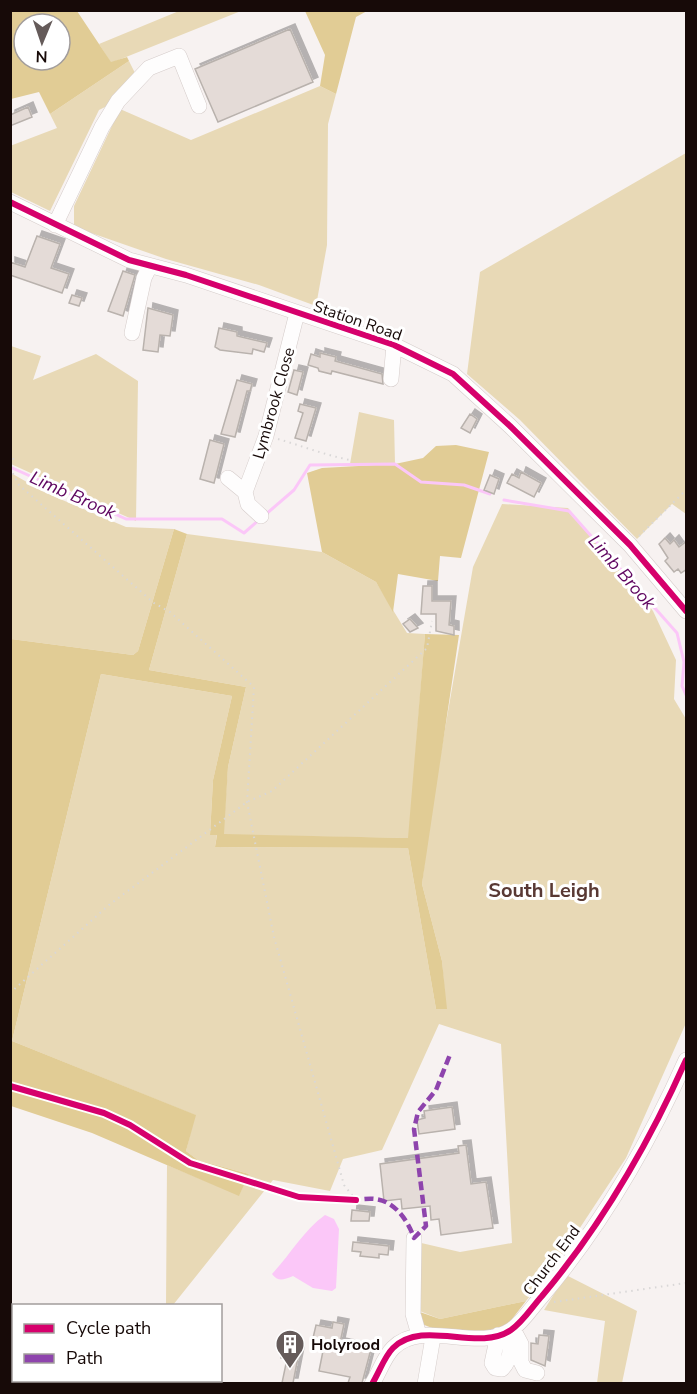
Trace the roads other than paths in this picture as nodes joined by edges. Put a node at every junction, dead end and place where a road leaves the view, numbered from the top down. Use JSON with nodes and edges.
{"nodes":[{"id":1,"x":199,"y":106,"type":"dead end"},
{"id":2,"x":10,"y":202,"type":"edge"},
{"id":3,"x":55,"y":225,"type":"junction"},
{"id":4,"x":150,"y":266,"type":"junction"},
{"id":5,"x":297,"y":313,"type":"junction"},
{"id":6,"x":132,"y":333,"type":"dead end"},
{"id":7,"x":394,"y":345,"type":"junction"},
{"id":8,"x":391,"y":379,"type":"dead end"},
{"id":9,"x":228,"y":478,"type":"dead end"},
{"id":10,"x":245,"y":492,"type":"junction"},
{"id":11,"x":261,"y":516,"type":"dead end"},
{"id":12,"x":687,"y":611,"type":"edge"},
{"id":13,"x":687,"y":1060,"type":"edge"},
{"id":14,"x":414,"y":1238,"type":"dead end"},
{"id":15,"x":506,"y":1332,"type":"junction"},
{"id":16,"x":426,"y":1336,"type":"junction"},
{"id":17,"x":537,"y":1373,"type":"dead end"},
{"id":18,"x":372,"y":1383,"type":"edge"},
{"id":19,"x":425,"y":1383,"type":"edge"}],
"edges":[{"from":1,"to":3,"type":"street"},
{"from":2,"to":3,"type":"street","name":"Station Road"},
{"from":3,"to":4,"type":"street","name":"Station Road"},
{"from":4,"to":5,"type":"street","name":"Station Road"},
{"from":4,"to":6,"type":"street"},
{"from":5,"to":7,"type":"street","name":"Station Road"},
{"from":5,"to":10,"type":"street","name":"Lymbrook Close"},
{"from":7,"to":8,"type":"street"},
{"from":7,"to":12,"type":"street","name":"Station Road"},
{"from":9,"to":10,"type":"street"},
{"from":10,"to":11,"type":"street"},
{"from":13,"to":15,"type":"street","name":"Church End"},
{"from":14,"to":16,"type":"street"},
{"from":15,"to":16,"type":"street"},
{"from":15,"to":17,"type":"street"},
{"from":16,"to":18,"type":"street"},
{"from":16,"to":19,"type":"street"}]}
